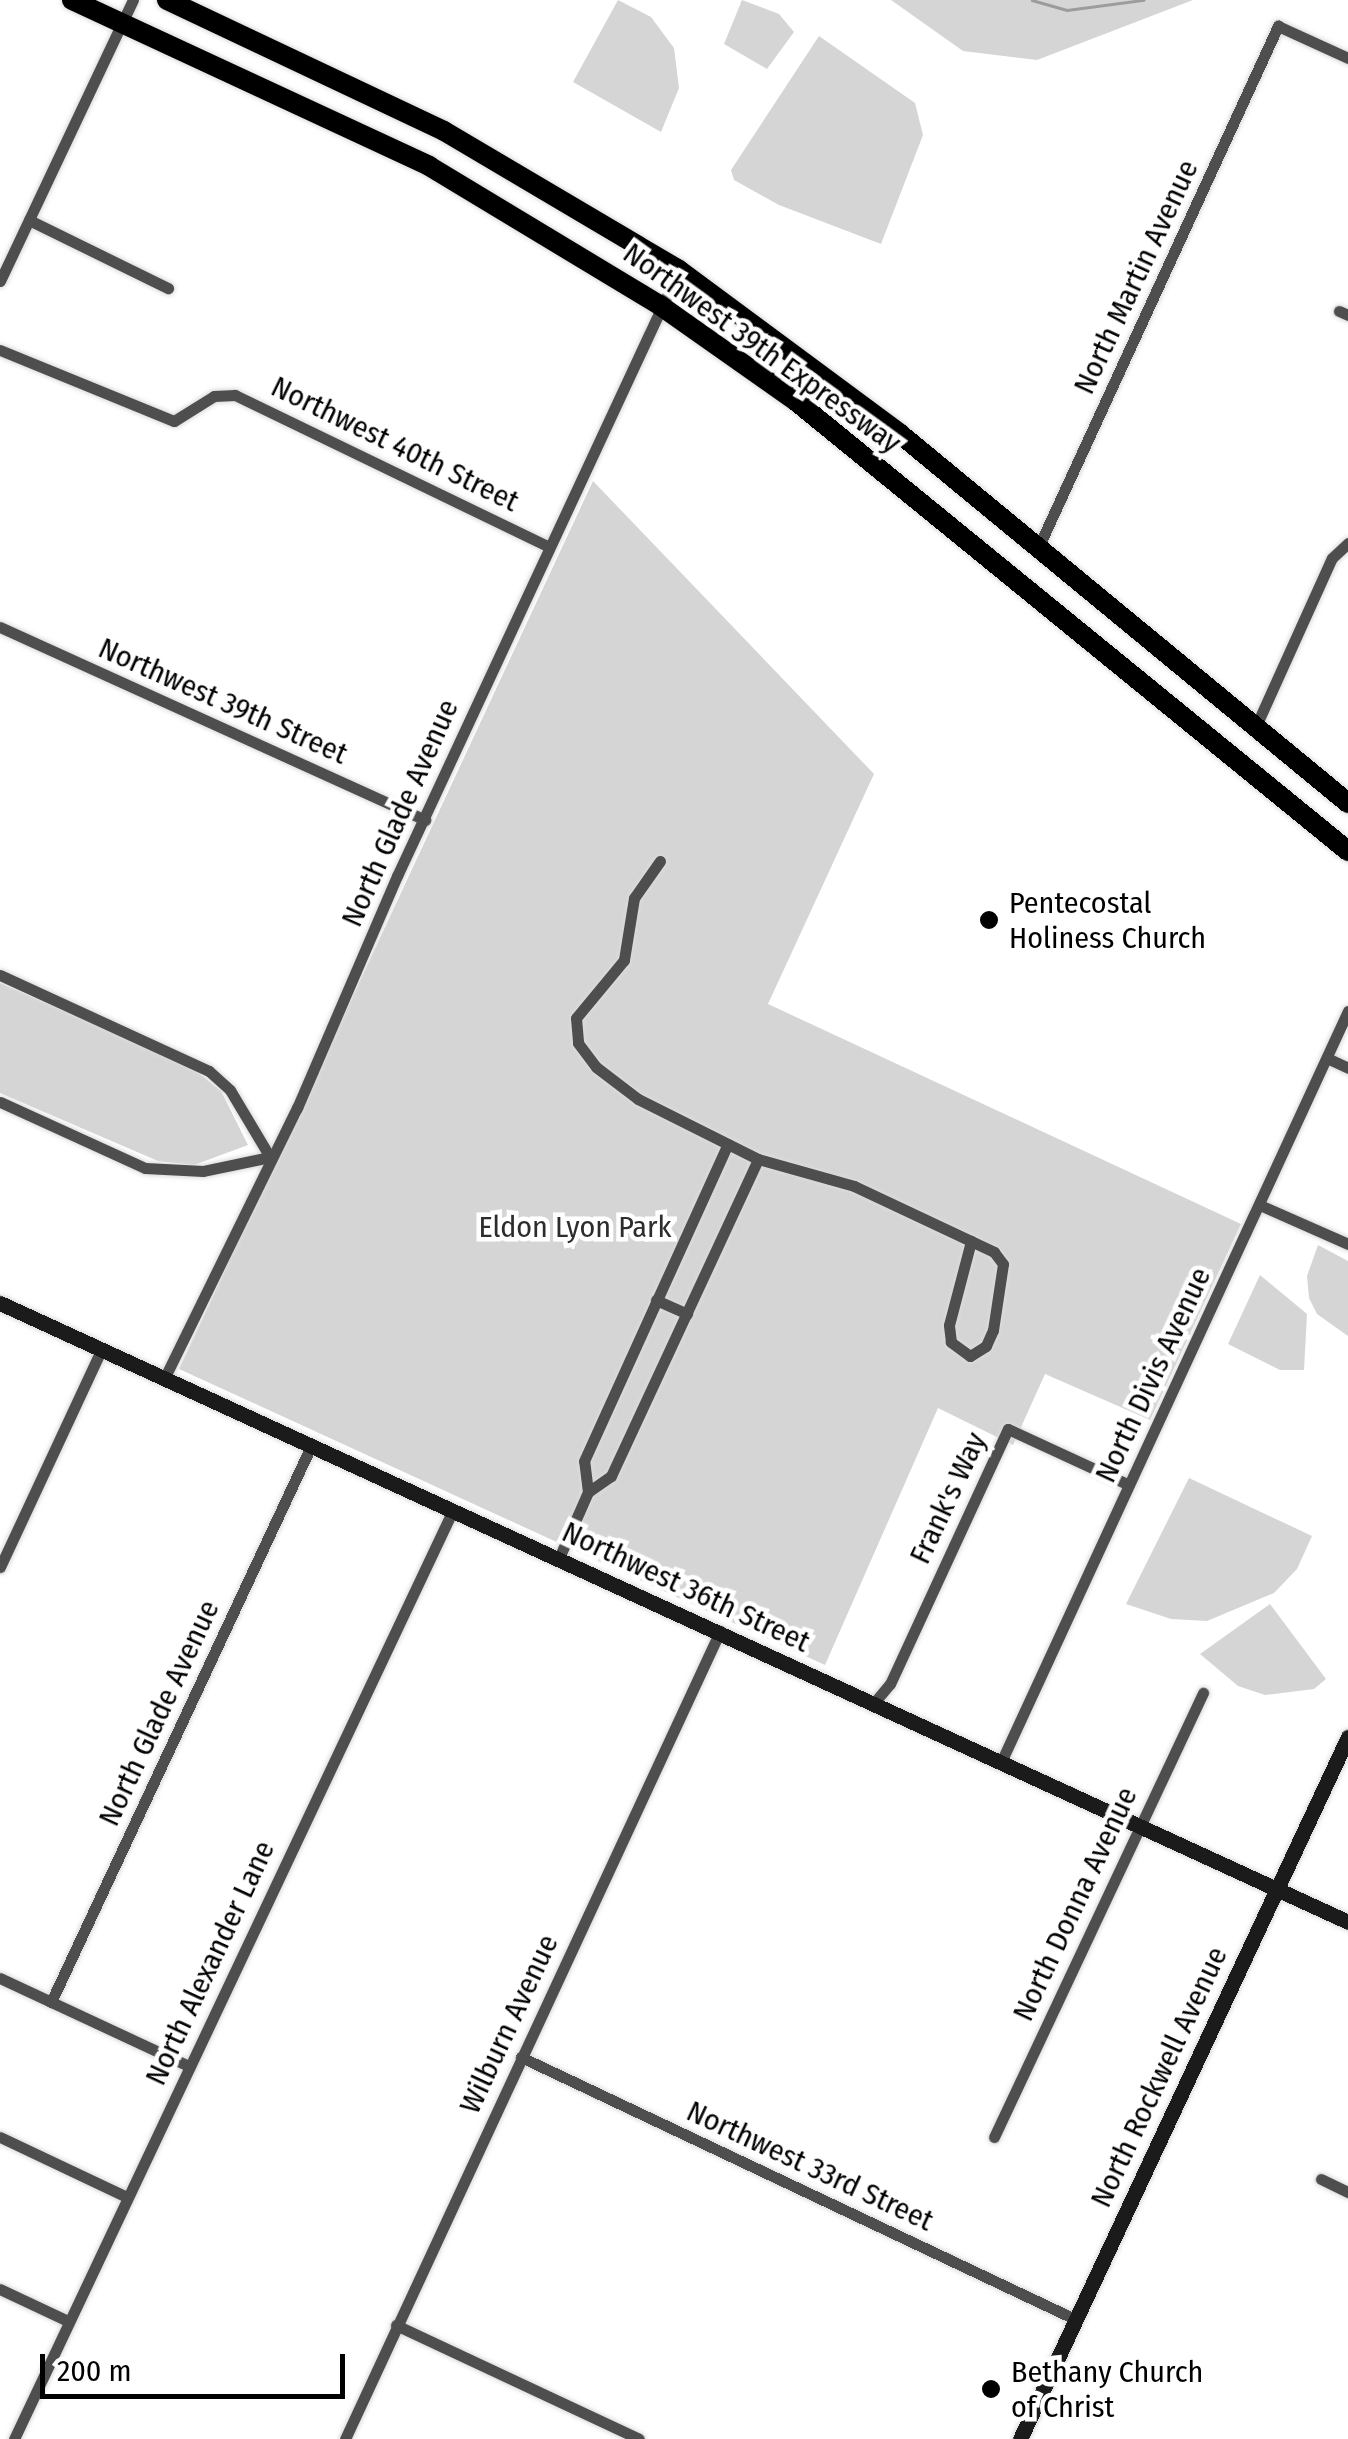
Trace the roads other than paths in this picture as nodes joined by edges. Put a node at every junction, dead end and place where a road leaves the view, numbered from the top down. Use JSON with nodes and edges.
{"nodes":[{"id":1,"x":72,"y":0,"type":"edge"},
{"id":2,"x":132,"y":0,"type":"edge"},
{"id":3,"x":167,"y":0,"type":"edge"},
{"id":4,"x":121,"y":22,"type":"junction"},
{"id":5,"x":1348,"y":58,"type":"edge"},
{"id":6,"x":444,"y":131,"type":"junction"},
{"id":7,"x":428,"y":166,"type":"junction"},
{"id":8,"x":28,"y":220,"type":"junction"},
{"id":9,"x":679,"y":270,"type":"junction"},
{"id":10,"x":0,"y":282,"type":"edge"},
{"id":11,"x":168,"y":288,"type":"dead end"},
{"id":12,"x":661,"y":306,"type":"junction"},
{"id":13,"x":0,"y":350,"type":"edge"},
{"id":14,"x":1348,"y":543,"type":"edge"},
{"id":15,"x":548,"y":546,"type":"junction"},
{"id":16,"x":1038,"y":548,"type":"junction"},
{"id":17,"x":1016,"y":580,"type":"junction"},
{"id":18,"x":0,"y":628,"type":"edge"},
{"id":19,"x":1143,"y":634,"type":"junction"},
{"id":20,"x":1117,"y":662,"type":"junction"},
{"id":21,"x":1256,"y":726,"type":"junction"},
{"id":22,"x":1348,"y":802,"type":"edge"},
{"id":23,"x":424,"y":820,"type":"junction"},
{"id":24,"x":1348,"y":852,"type":"edge"},
{"id":25,"x":660,"y":861,"type":"dead end"},
{"id":26,"x":0,"y":975,"type":"edge"},
{"id":27,"x":1348,"y":1011,"type":"edge"},
{"id":28,"x":1326,"y":1058,"type":"junction"},
{"id":29,"x":1348,"y":1068,"type":"edge"},
{"id":30,"x":0,"y":1102,"type":"edge"},
{"id":31,"x":728,"y":1144,"type":"junction"},
{"id":32,"x":270,"y":1157,"type":"junction"},
{"id":33,"x":758,"y":1159,"type":"junction"},
{"id":34,"x":1262,"y":1206,"type":"junction"},
{"id":35,"x":971,"y":1242,"type":"junction"},
{"id":36,"x":1348,"y":1244,"type":"edge"},
{"id":37,"x":656,"y":1300,"type":"junction"},
{"id":38,"x":0,"y":1303,"type":"edge"},
{"id":39,"x":686,"y":1314,"type":"junction"},
{"id":40,"x":102,"y":1350,"type":"junction"},
{"id":41,"x":165,"y":1377,"type":"junction"},
{"id":42,"x":312,"y":1444,"type":"junction"},
{"id":43,"x":1128,"y":1485,"type":"junction"},
{"id":44,"x":588,"y":1492,"type":"junction"},
{"id":45,"x":453,"y":1510,"type":"junction"},
{"id":46,"x":559,"y":1558,"type":"junction"},
{"id":47,"x":0,"y":1566,"type":"edge"},
{"id":48,"x":720,"y":1631,"type":"junction"},
{"id":49,"x":1203,"y":1692,"type":"dead end"},
{"id":50,"x":872,"y":1704,"type":"junction"},
{"id":51,"x":1348,"y":1737,"type":"edge"},
{"id":52,"x":1002,"y":1760,"type":"junction"},
{"id":53,"x":1139,"y":1824,"type":"junction"},
{"id":54,"x":1277,"y":1888,"type":"junction"},
{"id":55,"x":1348,"y":1922,"type":"edge"},
{"id":56,"x":0,"y":1978,"type":"edge"},
{"id":57,"x":51,"y":2002,"type":"junction"},
{"id":58,"x":521,"y":2057,"type":"junction"},
{"id":59,"x":188,"y":2066,"type":"junction"},
{"id":60,"x":0,"y":2136,"type":"edge"},
{"id":61,"x":994,"y":2138,"type":"dead end"},
{"id":62,"x":1321,"y":2179,"type":"dead end"},
{"id":63,"x":1348,"y":2192,"type":"edge"},
{"id":64,"x":126,"y":2197,"type":"junction"},
{"id":65,"x":0,"y":2289,"type":"edge"},
{"id":66,"x":66,"y":2320,"type":"junction"},
{"id":67,"x":1076,"y":2320,"type":"junction"},
{"id":68,"x":396,"y":2325,"type":"junction"},
{"id":69,"x":14,"y":2439,"type":"edge"},
{"id":70,"x":345,"y":2439,"type":"edge"},
{"id":71,"x":639,"y":2439,"type":"edge"},
{"id":72,"x":1020,"y":2439,"type":"edge"}],
"edges":[{"from":1,"to":4,"type":"highway","name":"Northwest 39th Expressway"},
{"from":2,"to":4,"type":"street"},
{"from":3,"to":6,"type":"highway","name":"Northwest 39th Expressway"},
{"from":4,"to":7,"type":"highway","name":"Northwest 39th Expressway"},
{"from":4,"to":8,"type":"street"},
{"from":5,"to":16,"type":"street","name":"North Martin Avenue"},
{"from":6,"to":7,"type":"highway"},
{"from":6,"to":9,"type":"highway","name":"Northwest 39th Expressway"},
{"from":7,"to":12,"type":"highway","name":"Northwest 39th Expressway"},
{"from":8,"to":10,"type":"street"},
{"from":8,"to":11,"type":"street"},
{"from":9,"to":12,"type":"street","name":"North Glade Avenue"},
{"from":9,"to":16,"type":"highway","name":"Northwest 39th Expressway"},
{"from":12,"to":15,"type":"street","name":"North Glade Avenue"},
{"from":12,"to":17,"type":"highway","name":"Northwest 39th Expressway"},
{"from":13,"to":15,"type":"street","name":"Northwest 40th Street"},
{"from":14,"to":21,"type":"street"},
{"from":15,"to":23,"type":"street","name":"North Glade Avenue"},
{"from":16,"to":17,"type":"highway"},
{"from":16,"to":19,"type":"highway","name":"Northwest 39th Expressway"},
{"from":17,"to":20,"type":"highway","name":"Northwest 39th Expressway"},
{"from":18,"to":23,"type":"street","name":"Northwest 39th Street"},
{"from":19,"to":20,"type":"highway"},
{"from":19,"to":21,"type":"highway","name":"Northwest 39th Expressway"},
{"from":20,"to":24,"type":"highway","name":"Northwest 39th Expressway"},
{"from":21,"to":22,"type":"highway","name":"Northwest 39th Expressway"},
{"from":23,"to":32,"type":"street","name":"North Glade Avenue"},
{"from":25,"to":31,"type":"street"},
{"from":26,"to":32,"type":"street"},
{"from":27,"to":28,"type":"street","name":"North Divis Avenue"},
{"from":28,"to":29,"type":"street"},
{"from":28,"to":34,"type":"street","name":"North Divis Avenue"},
{"from":30,"to":32,"type":"street"},
{"from":31,"to":33,"type":"street"},
{"from":31,"to":37,"type":"street"},
{"from":32,"to":41,"type":"street","name":"North Glade Avenue"},
{"from":33,"to":35,"type":"street"},
{"from":33,"to":39,"type":"street"},
{"from":34,"to":36,"type":"street"},
{"from":34,"to":43,"type":"street","name":"North Divis Avenue"},
{"from":35,"to":35,"type":"street"},
{"from":37,"to":39,"type":"street"},
{"from":37,"to":44,"type":"street"},
{"from":38,"to":40,"type":"street","name":"Northwest 36th Street"},
{"from":39,"to":44,"type":"street"},
{"from":40,"to":41,"type":"street","name":"Northwest 36th Street"},
{"from":40,"to":47,"type":"street"},
{"from":41,"to":42,"type":"street","name":"Northwest 36th Street"},
{"from":42,"to":45,"type":"street","name":"Northwest 36th Street"},
{"from":42,"to":57,"type":"street","name":"North Glade Avenue"},
{"from":43,"to":50,"type":"street","name":"Frank's Way"},
{"from":43,"to":52,"type":"street","name":"North Divis Avenue"},
{"from":44,"to":46,"type":"street"},
{"from":45,"to":46,"type":"street","name":"Northwest 36th Street"},
{"from":45,"to":59,"type":"street","name":"North Alexander Lane"},
{"from":46,"to":48,"type":"street","name":"Northwest 36th Street"},
{"from":48,"to":50,"type":"street","name":"Northwest 36th Street"},
{"from":48,"to":58,"type":"street","name":"Wilburn Avenue"},
{"from":49,"to":53,"type":"street","name":"North Donna Avenue"},
{"from":50,"to":52,"type":"street","name":"Northwest 36th Street"},
{"from":51,"to":54,"type":"street","name":"North Rockwell Avenue"},
{"from":52,"to":53,"type":"street","name":"Northwest 36th Street"},
{"from":53,"to":54,"type":"street","name":"Northwest 36th Street"},
{"from":53,"to":61,"type":"street","name":"North Donna Avenue"},
{"from":54,"to":55,"type":"street","name":"Northwest 36th Street"},
{"from":54,"to":67,"type":"street","name":"North Rockwell Avenue"},
{"from":56,"to":57,"type":"street"},
{"from":57,"to":59,"type":"street"},
{"from":58,"to":67,"type":"street","name":"Northwest 33rd Street"},
{"from":58,"to":68,"type":"street","name":"Wilburn Avenue"},
{"from":59,"to":64,"type":"street","name":"North Alexander Lane"},
{"from":60,"to":64,"type":"street"},
{"from":62,"to":63,"type":"street"},
{"from":64,"to":66,"type":"street","name":"North Alexander Lane"},
{"from":65,"to":66,"type":"street"},
{"from":66,"to":69,"type":"street","name":"North Alexander Lane"},
{"from":67,"to":72,"type":"street","name":"North Rockwell Avenue"},
{"from":68,"to":70,"type":"street","name":"Wilburn Avenue"},
{"from":68,"to":71,"type":"street"}]}
